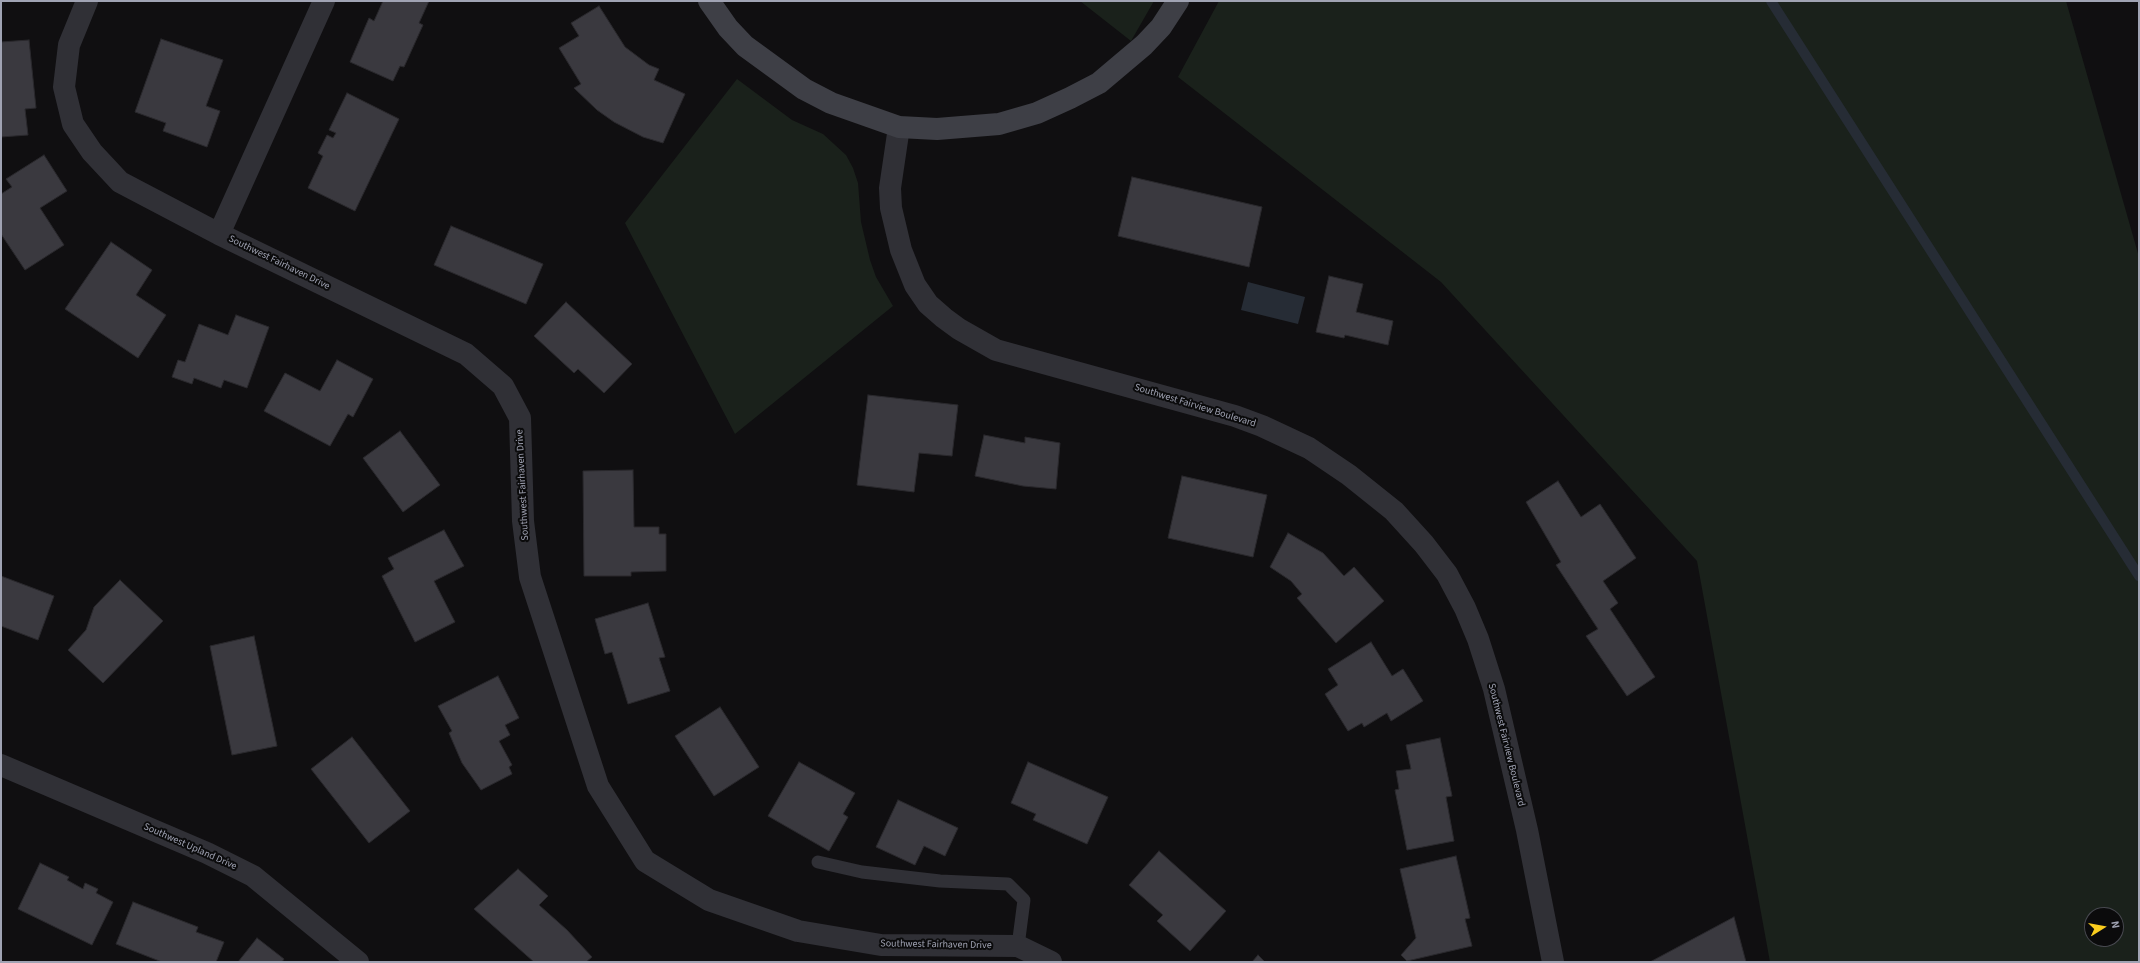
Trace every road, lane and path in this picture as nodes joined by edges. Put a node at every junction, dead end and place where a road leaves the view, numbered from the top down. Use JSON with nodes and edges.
{"nodes":[{"id":1,"x":87,"y":1,"type":"edge"},
{"id":2,"x":324,"y":1,"type":"edge"},
{"id":3,"x":709,"y":1,"type":"edge"},
{"id":4,"x":1178,"y":1,"type":"edge"},
{"id":5,"x":899,"y":127,"type":"junction"},
{"id":6,"x":219,"y":234,"type":"junction"},
{"id":7,"x":1,"y":765,"type":"edge"},
{"id":8,"x":818,"y":862,"type":"dead end"},
{"id":9,"x":1018,"y":946,"type":"junction"},
{"id":10,"x":358,"y":962,"type":"edge"},
{"id":11,"x":1051,"y":962,"type":"edge"},
{"id":12,"x":1553,"y":962,"type":"edge"}],
"edges":[{"from":1,"to":6,"type":"street"},
{"from":2,"to":6,"type":"street","name":"Southwest Fairhaven Drive"},
{"from":3,"to":5,"type":"main road"},
{"from":4,"to":5,"type":"main road"},
{"from":5,"to":12,"type":"street","name":"Southwest Fairview Boulevard"},
{"from":6,"to":9,"type":"street","name":"Southwest Fairhaven Drive"},
{"from":7,"to":10,"type":"street","name":"Southwest Upland Drive"},
{"from":8,"to":9,"type":"lane"},
{"from":9,"to":11,"type":"street","name":"Southwest Fairhaven Drive"}]}
